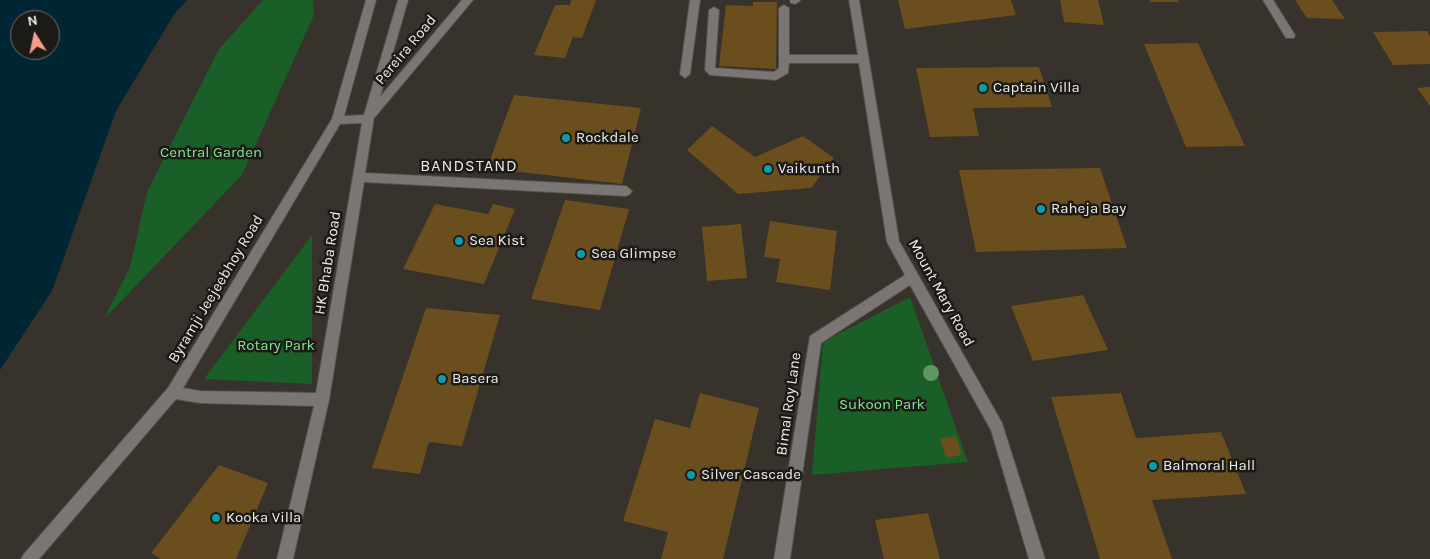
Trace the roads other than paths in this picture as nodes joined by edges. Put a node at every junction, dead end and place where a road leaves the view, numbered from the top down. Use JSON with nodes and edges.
{"nodes":[{"id":1,"x":371,"y":0,"type":"edge"},
{"id":2,"x":404,"y":0,"type":"edge"},
{"id":3,"x":468,"y":0,"type":"edge"},
{"id":4,"x":695,"y":0,"type":"edge"},
{"id":5,"x":854,"y":0,"type":"edge"},
{"id":6,"x":1268,"y":0,"type":"edge"},
{"id":7,"x":784,"y":8,"type":"dead end"},
{"id":8,"x":714,"y":10,"type":"dead end"},
{"id":9,"x":1290,"y":35,"type":"dead end"},
{"id":10,"x":784,"y":59,"type":"junction"},
{"id":11,"x":864,"y":59,"type":"junction"},
{"id":12,"x":685,"y":74,"type":"dead end"},
{"id":13,"x":368,"y":119,"type":"junction"},
{"id":14,"x":337,"y":120,"type":"junction"},
{"id":15,"x":358,"y":177,"type":"junction"},
{"id":16,"x":626,"y":191,"type":"dead end"},
{"id":17,"x":913,"y":276,"type":"junction"},
{"id":18,"x":172,"y":392,"type":"junction"},
{"id":19,"x":322,"y":400,"type":"junction"},
{"id":20,"x":29,"y":559,"type":"edge"},
{"id":21,"x":285,"y":559,"type":"edge"},
{"id":22,"x":782,"y":559,"type":"edge"},
{"id":23,"x":1037,"y":559,"type":"edge"}],
"edges":[{"from":1,"to":14,"type":"street","name":"Byramji Jeejeebhoy Road"},
{"from":2,"to":13,"type":"street"},
{"from":3,"to":13,"type":"street","name":"Pereira Road"},
{"from":4,"to":12,"type":"street"},
{"from":5,"to":11,"type":"street","name":"Mount Mary Road"},
{"from":6,"to":9,"type":"street"},
{"from":7,"to":10,"type":"street"},
{"from":8,"to":10,"type":"street"},
{"from":10,"to":11,"type":"street"},
{"from":11,"to":17,"type":"street","name":"Mount Mary Road"},
{"from":13,"to":14,"type":"street"},
{"from":13,"to":15,"type":"street","name":"HK Bhaba Road"},
{"from":14,"to":18,"type":"street","name":"Byramji Jeejeebhoy Road"},
{"from":15,"to":16,"type":"street"},
{"from":15,"to":19,"type":"street","name":"HK Bhaba Road"},
{"from":17,"to":22,"type":"street","name":"Bimal Roy Lane"},
{"from":17,"to":23,"type":"street","name":"Mount Mary Road"},
{"from":18,"to":19,"type":"street"},
{"from":18,"to":20,"type":"street","name":"Byramji Jeejeebhoy Road"},
{"from":19,"to":21,"type":"street","name":"HK Bhaba Road"}]}
